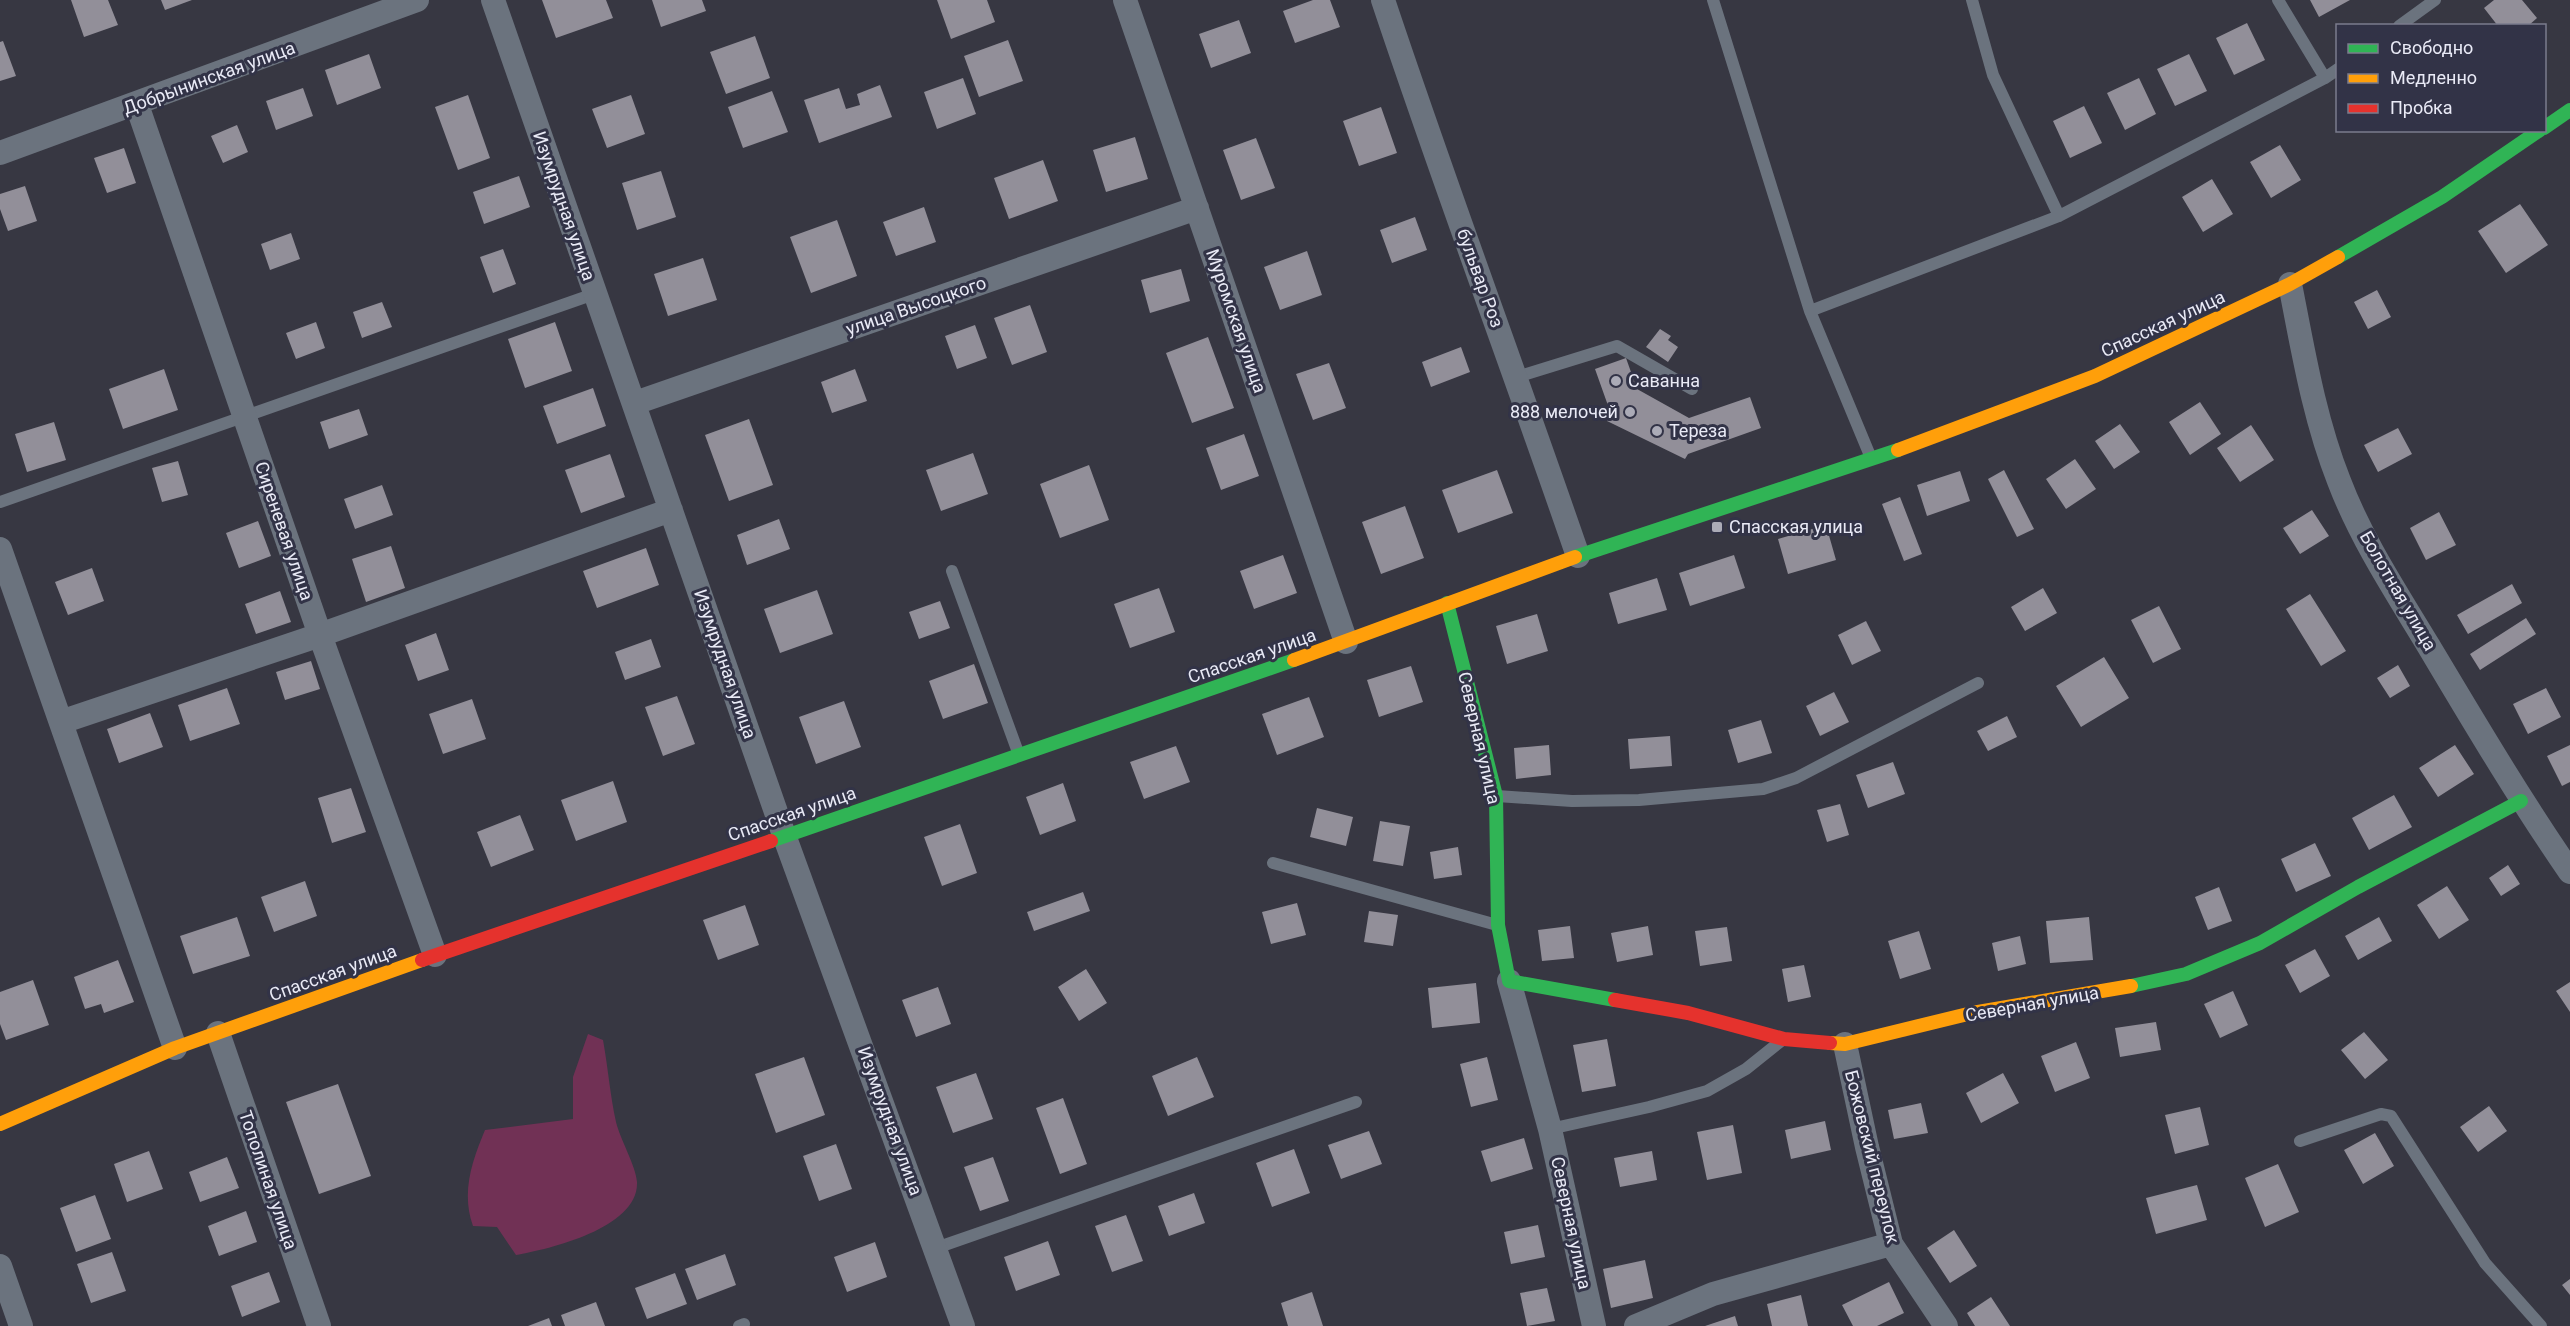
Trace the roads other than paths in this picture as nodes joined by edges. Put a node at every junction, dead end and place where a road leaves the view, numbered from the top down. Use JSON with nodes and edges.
{"nodes":[{"id":1,"x":417,"y":0,"type":"edge"},
{"id":2,"x":493,"y":0,"type":"edge"},
{"id":3,"x":1125,"y":0,"type":"edge"},
{"id":4,"x":1383,"y":0,"type":"edge"},
{"id":5,"x":1713,"y":0,"type":"edge"},
{"id":6,"x":1972,"y":0,"type":"edge"},
{"id":7,"x":2277,"y":0,"type":"edge"},
{"id":8,"x":2435,"y":0,"type":"edge"},
{"id":9,"x":2402,"y":24,"type":"edge"},
{"id":10,"x":2336,"y":70,"type":"edge"},
{"id":11,"x":2325,"y":78,"type":"junction"},
{"id":12,"x":137,"y":105,"type":"junction"},
{"id":13,"x":2570,"y":110,"type":"edge"},
{"id":14,"x":2546,"y":127,"type":"edge"},
{"id":15,"x":2538,"y":132,"type":"edge"},
{"id":16,"x":0,"y":153,"type":"edge"},
{"id":17,"x":1197,"y":208,"type":"junction"},
{"id":18,"x":2059,"y":216,"type":"junction"},
{"id":19,"x":2290,"y":284,"type":"junction"},
{"id":20,"x":594,"y":294,"type":"junction"},
{"id":21,"x":1810,"y":311,"type":"junction"},
{"id":22,"x":1517,"y":377,"type":"junction"},
{"id":23,"x":1692,"y":389,"type":"dead end"},
{"id":24,"x":635,"y":403,"type":"junction"},
{"id":25,"x":244,"y":415,"type":"junction"},
{"id":26,"x":1872,"y":460,"type":"junction"},
{"id":27,"x":0,"y":502,"type":"edge"},
{"id":28,"x":671,"y":510,"type":"junction"},
{"id":29,"x":0,"y":549,"type":"edge"},
{"id":30,"x":1578,"y":556,"type":"junction"},
{"id":31,"x":952,"y":571,"type":"dead end"},
{"id":32,"x":1447,"y":603,"type":"junction"},
{"id":33,"x":320,"y":635,"type":"junction"},
{"id":34,"x":1346,"y":642,"type":"junction"},
{"id":35,"x":1978,"y":683,"type":"dead end"},
{"id":36,"x":61,"y":722,"type":"junction"},
{"id":37,"x":1019,"y":756,"type":"junction"},
{"id":38,"x":1496,"y":796,"type":"junction"},
{"id":39,"x":2521,"y":801,"type":"junction"},
{"id":40,"x":784,"y":835,"type":"junction"},
{"id":41,"x":1273,"y":863,"type":"dead end"},
{"id":42,"x":2570,"y":872,"type":"edge"},
{"id":43,"x":1498,"y":925,"type":"junction"},
{"id":44,"x":435,"y":955,"type":"junction"},
{"id":45,"x":1509,"y":981,"type":"junction"},
{"id":46,"x":218,"y":1033,"type":"junction"},
{"id":47,"x":1784,"y":1039,"type":"junction"},
{"id":48,"x":1845,"y":1044,"type":"junction"},
{"id":49,"x":175,"y":1048,"type":"junction"},
{"id":50,"x":1356,"y":1102,"type":"dead end"},
{"id":51,"x":0,"y":1124,"type":"edge"},
{"id":52,"x":1550,"y":1129,"type":"junction"},
{"id":53,"x":2300,"y":1140,"type":"dead end"},
{"id":54,"x":1891,"y":1244,"type":"junction"},
{"id":55,"x":936,"y":1248,"type":"junction"},
{"id":56,"x":0,"y":1266,"type":"edge"},
{"id":57,"x":21,"y":1326,"type":"edge"},
{"id":58,"x":319,"y":1326,"type":"edge"},
{"id":59,"x":963,"y":1326,"type":"edge"},
{"id":60,"x":1593,"y":1326,"type":"edge"},
{"id":61,"x":1636,"y":1326,"type":"edge"},
{"id":62,"x":1946,"y":1326,"type":"edge"},
{"id":63,"x":2541,"y":1326,"type":"edge"}],
"edges":[{"from":1,"to":12,"type":"street","name":"Добрынинская улица"},
{"from":2,"to":20,"type":"street","name":"Изумрудная улица"},
{"from":3,"to":17,"type":"street","name":"Муромская улица"},
{"from":4,"to":22,"type":"street","name":"бульвар Роз"},
{"from":5,"to":21,"type":"lane"},
{"from":6,"to":18,"type":"lane"},
{"from":7,"to":11,"type":"lane"},
{"from":8,"to":9,"type":"lane"},
{"from":10,"to":11,"type":"lane"},
{"from":11,"to":18,"type":"lane"},
{"from":12,"to":16,"type":"street","name":"Добрынинская улица"},
{"from":12,"to":25,"type":"street","name":"Сиреневая улица"},
{"from":13,"to":14,"type":"street"},
{"from":15,"to":19,"type":"street","name":"Спасская улица"},
{"from":17,"to":24,"type":"street","name":"улица Высоцкого"},
{"from":17,"to":34,"type":"street","name":"Муромская улица"},
{"from":18,"to":21,"type":"lane"},
{"from":19,"to":26,"type":"street","name":"Спасская улица"},
{"from":19,"to":39,"type":"street","name":"Болотная улица"},
{"from":20,"to":24,"type":"street","name":"Изумрудная улица"},
{"from":20,"to":25,"type":"lane"},
{"from":21,"to":26,"type":"lane"},
{"from":22,"to":23,"type":"lane"},
{"from":22,"to":30,"type":"street","name":"бульвар Роз"},
{"from":24,"to":28,"type":"street","name":"Изумрудная улица"},
{"from":25,"to":27,"type":"lane"},
{"from":25,"to":33,"type":"street","name":"Сиреневая улица"},
{"from":26,"to":30,"type":"street","name":"Спасская улица"},
{"from":28,"to":33,"type":"street"},
{"from":28,"to":40,"type":"street","name":"Изумрудная улица"},
{"from":29,"to":36,"type":"street"},
{"from":30,"to":32,"type":"street","name":"Спасская улица"},
{"from":31,"to":37,"type":"lane"},
{"from":32,"to":34,"type":"street","name":"Спасская улица"},
{"from":32,"to":38,"type":"street","name":"Северная улица"},
{"from":33,"to":36,"type":"street"},
{"from":33,"to":44,"type":"street","name":"Сиреневая улица"},
{"from":34,"to":37,"type":"street","name":"Спасская улица"},
{"from":35,"to":38,"type":"lane"},
{"from":36,"to":49,"type":"street"},
{"from":37,"to":40,"type":"street","name":"Спасская улица"},
{"from":38,"to":43,"type":"street","name":"Северная улица"},
{"from":39,"to":42,"type":"street","name":"Болотная улица"},
{"from":39,"to":48,"type":"street","name":"Северная улица"},
{"from":40,"to":44,"type":"street","name":"Спасская улица"},
{"from":40,"to":55,"type":"street","name":"Изумрудная улица"},
{"from":41,"to":43,"type":"lane"},
{"from":43,"to":45,"type":"street","name":"Северная улица"},
{"from":44,"to":46,"type":"street","name":"Спасская улица"},
{"from":45,"to":47,"type":"street","name":"Северная улица"},
{"from":45,"to":52,"type":"street","name":"Северная улица"},
{"from":46,"to":49,"type":"street","name":"Спасская улица"},
{"from":46,"to":58,"type":"street","name":"Тополиная улица"},
{"from":47,"to":48,"type":"street","name":"Северная улица"},
{"from":47,"to":52,"type":"lane"},
{"from":48,"to":54,"type":"street","name":"Божовский переулок"},
{"from":49,"to":51,"type":"street","name":"Спасская улица"},
{"from":50,"to":55,"type":"lane"},
{"from":52,"to":60,"type":"street","name":"Северная улица"},
{"from":53,"to":63,"type":"lane"},
{"from":54,"to":61,"type":"street"},
{"from":54,"to":62,"type":"street","name":"Божовский переулок"},
{"from":55,"to":59,"type":"street","name":"Изумрудная улица"},
{"from":56,"to":57,"type":"street"}]}
